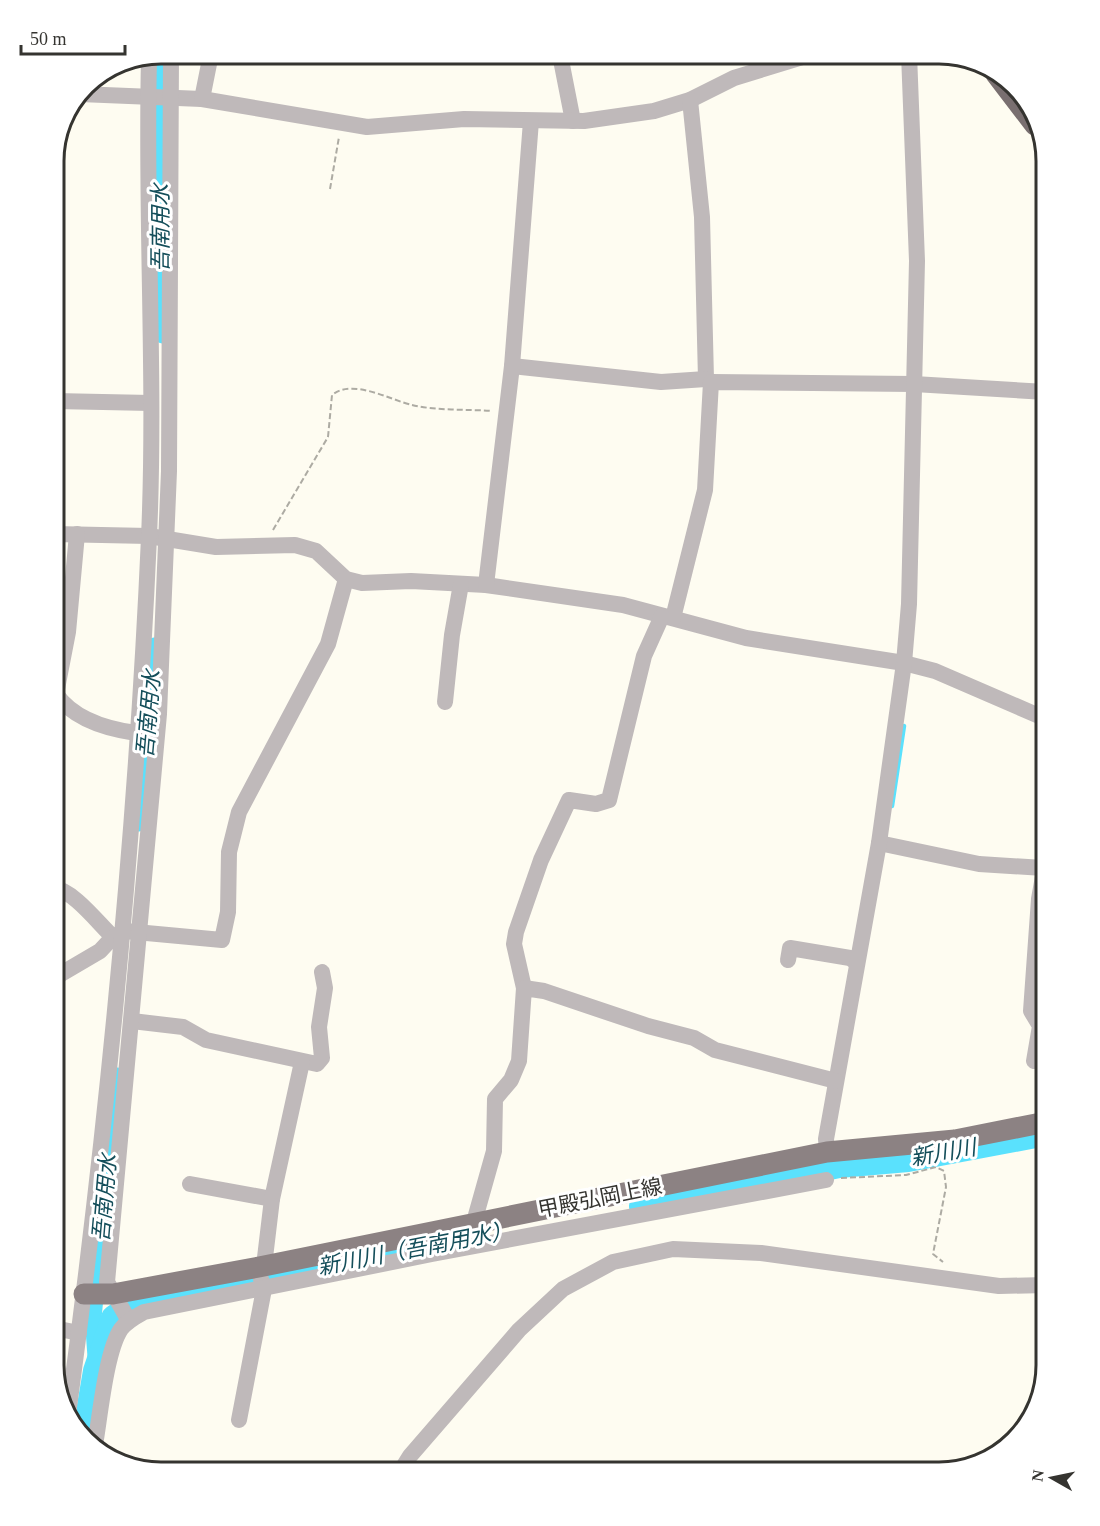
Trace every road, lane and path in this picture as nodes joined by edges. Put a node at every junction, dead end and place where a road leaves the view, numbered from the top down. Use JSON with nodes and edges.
{"nodes":[{"id":1,"x":168,"y":64,"type":"edge"},
{"id":2,"x":209,"y":64,"type":"edge"},
{"id":3,"x":151,"y":65,"type":"edge"},
{"id":4,"x":562,"y":65,"type":"edge"},
{"id":5,"x":777,"y":65,"type":"edge"},
{"id":6,"x":909,"y":65,"type":"edge"},
{"id":7,"x":92,"y":94,"type":"edge"},
{"id":8,"x":160,"y":96,"type":"junction"},
{"id":9,"x":202,"y":99,"type":"junction"},
{"id":10,"x":690,"y":100,"type":"junction"},
{"id":11,"x":531,"y":121,"type":"junction"},
{"id":12,"x":573,"y":121,"type":"junction"},
{"id":13,"x":341,"y":125,"type":"junction"},
{"id":14,"x":330,"y":189,"type":"dead end"},
{"id":15,"x":512,"y":366,"type":"junction"},
{"id":16,"x":708,"y":380,"type":"junction"},
{"id":17,"x":914,"y":384,"type":"junction"},
{"id":18,"x":1036,"y":391,"type":"edge"},
{"id":19,"x":65,"y":401,"type":"edge"},
{"id":20,"x":151,"y":403,"type":"junction"},
{"id":21,"x":507,"y":412,"type":"junction"},
{"id":22,"x":65,"y":534,"type":"edge"},
{"id":23,"x":77,"y":534,"type":"junction"},
{"id":24,"x":159,"y":538,"type":"junction"},
{"id":25,"x":270,"y":546,"type":"junction"},
{"id":26,"x":346,"y":579,"type":"junction"},
{"id":27,"x":461,"y":584,"type":"junction"},
{"id":28,"x":486,"y":585,"type":"junction"},
{"id":29,"x":667,"y":617,"type":"junction"},
{"id":30,"x":65,"y":650,"type":"edge"},
{"id":31,"x":904,"y":663,"type":"junction"},
{"id":32,"x":445,"y":702,"type":"dead end"},
{"id":33,"x":65,"y":705,"type":"edge"},
{"id":34,"x":1036,"y":715,"type":"edge"},
{"id":35,"x":136,"y":733,"type":"junction"},
{"id":36,"x":879,"y":843,"type":"junction"},
{"id":37,"x":1036,"y":864,"type":"edge"},
{"id":38,"x":64,"y":891,"type":"edge"},
{"id":39,"x":127,"y":933,"type":"junction"},
{"id":40,"x":1036,"y":952,"type":"edge"},
{"id":41,"x":788,"y":960,"type":"dead end"},
{"id":42,"x":857,"y":963,"type":"junction"},
{"id":43,"x":64,"y":972,"type":"edge"},
{"id":44,"x":321,"y":972,"type":"dead end"},
{"id":45,"x":524,"y":988,"type":"junction"},
{"id":46,"x":1036,"y":1020,"type":"edge"},
{"id":47,"x":132,"y":1021,"type":"junction"},
{"id":48,"x":1036,"y":1049,"type":"edge"},
{"id":49,"x":1034,"y":1061,"type":"dead end"},
{"id":50,"x":302,"y":1062,"type":"junction"},
{"id":51,"x":836,"y":1081,"type":"junction"},
{"id":52,"x":1036,"y":1124,"type":"edge"},
{"id":53,"x":824,"y":1165,"type":"junction"},
{"id":54,"x":190,"y":1184,"type":"dead end"},
{"id":55,"x":272,"y":1198,"type":"junction"},
{"id":56,"x":477,"y":1223,"type":"junction"},
{"id":57,"x":950,"y":1264,"type":"dead end"},
{"id":58,"x":262,"y":1276,"type":"junction"},
{"id":59,"x":1036,"y":1285,"type":"edge"},
{"id":60,"x":108,"y":1303,"type":"junction"},
{"id":61,"x":64,"y":1330,"type":"edge"},
{"id":62,"x":79,"y":1333,"type":"junction"},
{"id":63,"x":70,"y":1397,"type":"edge"},
{"id":64,"x":238,"y":1420,"type":"dead end"},
{"id":65,"x":97,"y":1436,"type":"edge"},
{"id":66,"x":407,"y":1461,"type":"edge"}],
"edges":[{"from":1,"to":8,"type":"street"},
{"from":2,"to":9,"type":"street"},
{"from":3,"to":8,"type":"street"},
{"from":4,"to":12,"type":"street"},
{"from":5,"to":10,"type":"street"},
{"from":6,"to":17,"type":"street"},
{"from":7,"to":8,"type":"street"},
{"from":8,"to":9,"type":"street"},
{"from":8,"to":20,"type":"street"},
{"from":8,"to":24,"type":"street"},
{"from":9,"to":13,"type":"street"},
{"from":10,"to":12,"type":"street"},
{"from":10,"to":16,"type":"street"},
{"from":11,"to":12,"type":"street"},
{"from":11,"to":13,"type":"street"},
{"from":11,"to":15,"type":"street"},
{"from":13,"to":14,"type":"path"},
{"from":15,"to":16,"type":"street"},
{"from":15,"to":21,"type":"street"},
{"from":16,"to":17,"type":"street"},
{"from":16,"to":29,"type":"street"},
{"from":17,"to":18,"type":"street"},
{"from":17,"to":31,"type":"street"},
{"from":19,"to":20,"type":"street"},
{"from":20,"to":24,"type":"street"},
{"from":21,"to":25,"type":"path"},
{"from":21,"to":28,"type":"street"},
{"from":22,"to":23,"type":"street"},
{"from":23,"to":24,"type":"street"},
{"from":23,"to":30,"type":"street"},
{"from":24,"to":25,"type":"street"},
{"from":24,"to":35,"type":"street"},
{"from":24,"to":39,"type":"street"},
{"from":25,"to":26,"type":"street"},
{"from":26,"to":27,"type":"street"},
{"from":26,"to":39,"type":"street"},
{"from":27,"to":28,"type":"street"},
{"from":27,"to":32,"type":"street"},
{"from":28,"to":29,"type":"street"},
{"from":29,"to":31,"type":"street"},
{"from":29,"to":45,"type":"street"},
{"from":31,"to":34,"type":"street"},
{"from":31,"to":36,"type":"street"},
{"from":33,"to":35,"type":"street"},
{"from":35,"to":39,"type":"street"},
{"from":36,"to":37,"type":"street"},
{"from":36,"to":42,"type":"street"},
{"from":38,"to":39,"type":"street"},
{"from":39,"to":43,"type":"street"},
{"from":39,"to":47,"type":"street"},
{"from":39,"to":60,"type":"street"},
{"from":40,"to":46,"type":"street"},
{"from":41,"to":42,"type":"street"},
{"from":42,"to":51,"type":"street"},
{"from":44,"to":50,"type":"street"},
{"from":45,"to":51,"type":"street"},
{"from":45,"to":56,"type":"street"},
{"from":47,"to":50,"type":"street"},
{"from":47,"to":60,"type":"street"},
{"from":48,"to":49,"type":"street"},
{"from":50,"to":55,"type":"street"},
{"from":51,"to":53,"type":"street"},
{"from":52,"to":53,"type":"main road","name":"甲殿弘岡上線"},
{"from":53,"to":56,"type":"main road","name":"甲殿弘岡上線"},
{"from":53,"to":57,"type":"path"},
{"from":53,"to":58,"type":"street"},
{"from":54,"to":55,"type":"street"},
{"from":55,"to":58,"type":"street"},
{"from":56,"to":58,"type":"main road","name":"甲殿弘岡上線"},
{"from":58,"to":60,"type":"main road","name":"甲殿弘岡上線"},
{"from":58,"to":60,"type":"street"},
{"from":58,"to":64,"type":"street"},
{"from":59,"to":66,"type":"street"},
{"from":60,"to":62,"type":"street"},
{"from":60,"to":65,"type":"street"},
{"from":61,"to":62,"type":"street"},
{"from":62,"to":63,"type":"street"}]}
